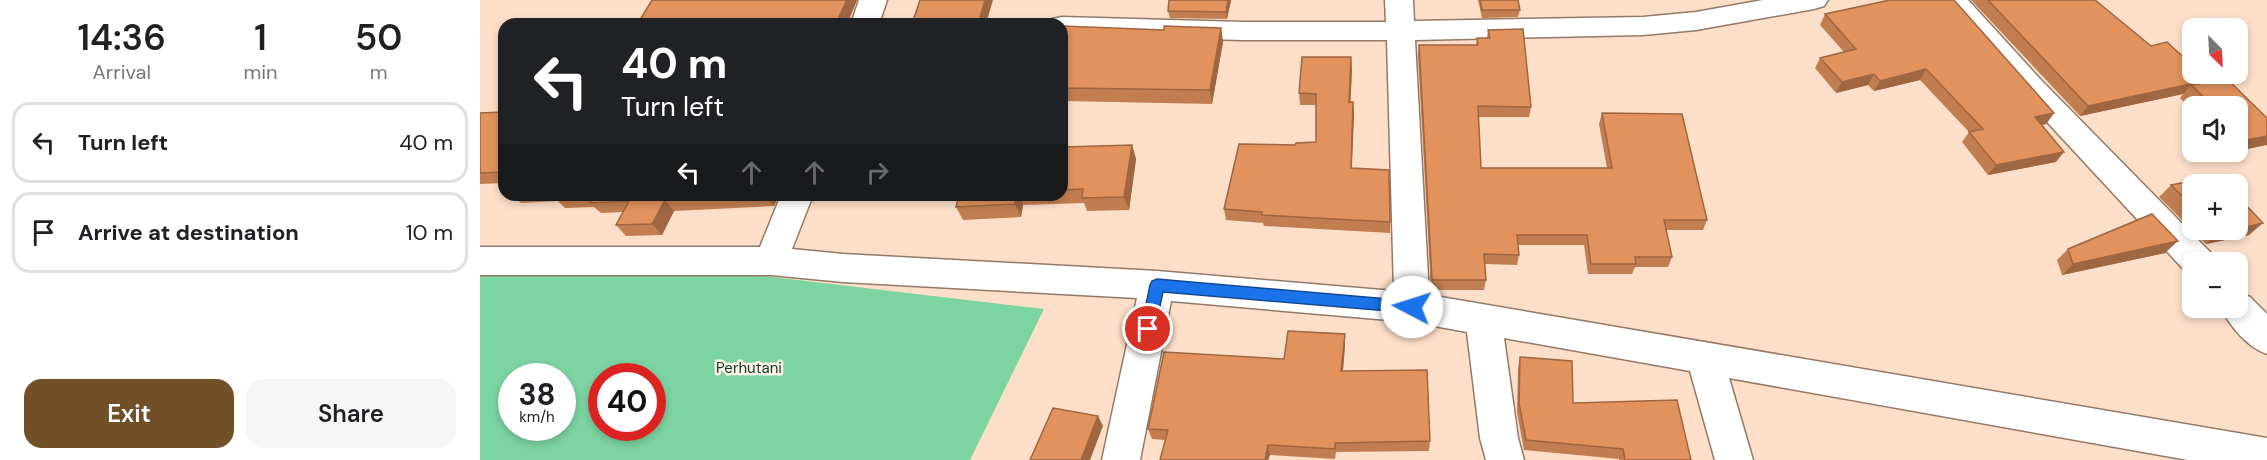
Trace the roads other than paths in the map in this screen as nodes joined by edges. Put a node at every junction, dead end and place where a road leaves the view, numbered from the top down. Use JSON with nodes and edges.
{"nodes":[{"id":1,"x":873,"y":0,"type":"edge"},
{"id":2,"x":1399,"y":0,"type":"edge"},
{"id":3,"x":1814,"y":0,"type":"edge"},
{"id":4,"x":1953,"y":0,"type":"edge"},
{"id":5,"x":867,"y":18,"type":"edge"},
{"id":6,"x":1068,"y":26,"type":"edge"},
{"id":7,"x":1402,"y":31,"type":"junction"},
{"id":8,"x":795,"y":201,"type":"edge"},
{"id":9,"x":2188,"y":252,"type":"edge"},
{"id":10,"x":480,"y":261,"type":"edge"},
{"id":11,"x":771,"y":261,"type":"junction"},
{"id":12,"x":1157,"y":285,"type":"junction"},
{"id":13,"x":1412,"y":307,"type":"junction"},
{"id":14,"x":1483,"y":318,"type":"junction"},
{"id":15,"x":2248,"y":318,"type":"edge"},
{"id":16,"x":2267,"y":339,"type":"edge"},
{"id":17,"x":1704,"y":357,"type":"junction"},
{"id":18,"x":2267,"y":456,"type":"edge"},
{"id":19,"x":1121,"y":460,"type":"edge"},
{"id":20,"x":1505,"y":460,"type":"edge"},
{"id":21,"x":1734,"y":460,"type":"edge"}],
"edges":[{"from":1,"to":5,"type":"street"},
{"from":2,"to":7,"type":"street"},
{"from":3,"to":7,"type":"street"},
{"from":4,"to":9,"type":"street"},
{"from":6,"to":7,"type":"street"},
{"from":7,"to":13,"type":"street"},
{"from":8,"to":11,"type":"street"},
{"from":10,"to":11,"type":"street"},
{"from":11,"to":12,"type":"street"},
{"from":12,"to":13,"type":"street"},
{"from":12,"to":19,"type":"street"},
{"from":13,"to":14,"type":"street"},
{"from":14,"to":17,"type":"street"},
{"from":14,"to":20,"type":"street"},
{"from":15,"to":16,"type":"street"},
{"from":17,"to":18,"type":"street"},
{"from":17,"to":21,"type":"street"}]}
